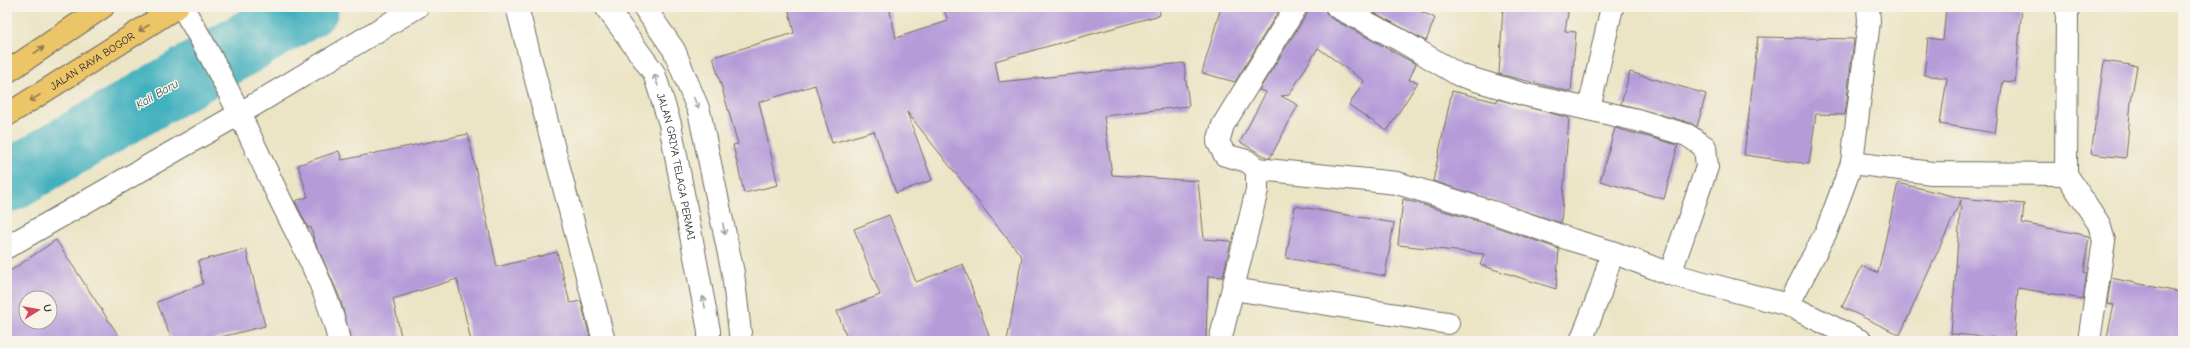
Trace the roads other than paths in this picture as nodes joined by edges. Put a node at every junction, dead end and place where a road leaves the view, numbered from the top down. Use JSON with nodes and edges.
{"nodes":[{"id":1,"x":103,"y":7,"type":"edge"},
{"id":2,"x":417,"y":7,"type":"edge"},
{"id":3,"x":517,"y":7,"type":"edge"},
{"id":4,"x":606,"y":7,"type":"edge"},
{"id":5,"x":644,"y":7,"type":"edge"},
{"id":6,"x":1296,"y":7,"type":"edge"},
{"id":7,"x":1337,"y":7,"type":"edge"},
{"id":8,"x":1612,"y":7,"type":"edge"},
{"id":9,"x":1868,"y":7,"type":"edge"},
{"id":10,"x":2067,"y":7,"type":"edge"},
{"id":11,"x":183,"y":11,"type":"edge"},
{"id":12,"x":7,"y":72,"type":"edge"},
{"id":13,"x":235,"y":105,"type":"junction"},
{"id":14,"x":1589,"y":109,"type":"junction"},
{"id":15,"x":7,"y":115,"type":"edge"},
{"id":16,"x":1852,"y":163,"type":"junction"},
{"id":17,"x":1257,"y":169,"type":"junction"},
{"id":18,"x":2066,"y":174,"type":"junction"},
{"id":19,"x":7,"y":247,"type":"edge"},
{"id":20,"x":1612,"y":252,"type":"junction"},
{"id":21,"x":1670,"y":274,"type":"junction"},
{"id":22,"x":1233,"y":289,"type":"junction"},
{"id":23,"x":1788,"y":304,"type":"junction"},
{"id":24,"x":1448,"y":323,"type":"dead end"},
{"id":25,"x":339,"y":341,"type":"edge"},
{"id":26,"x":604,"y":341,"type":"edge"},
{"id":27,"x":709,"y":341,"type":"edge"},
{"id":28,"x":741,"y":341,"type":"edge"},
{"id":29,"x":1220,"y":341,"type":"edge"},
{"id":30,"x":1581,"y":341,"type":"edge"},
{"id":31,"x":1861,"y":341,"type":"edge"},
{"id":32,"x":2089,"y":341,"type":"edge"}],
"edges":[{"from":12,"to":1,"type":"highway","one_way":true},
{"from":2,"to":13,"type":"street"},
{"from":3,"to":26,"type":"street"},
{"from":27,"to":4,"type":"street","name":"JALAN GRIYA TELAGA PERMAI","one_way":true},
{"from":5,"to":28,"type":"street","one_way":true},
{"from":6,"to":17,"type":"street"},
{"from":7,"to":14,"type":"street"},
{"from":8,"to":14,"type":"street"},
{"from":9,"to":16,"type":"street"},
{"from":10,"to":18,"type":"street"},
{"from":11,"to":13,"type":"street"},
{"from":11,"to":15,"type":"highway","name":"JALAN RAYA BOGOR","one_way":true},
{"from":13,"to":19,"type":"street"},
{"from":13,"to":25,"type":"street"},
{"from":14,"to":21,"type":"street"},
{"from":16,"to":18,"type":"street"},
{"from":16,"to":23,"type":"street"},
{"from":17,"to":20,"type":"street"},
{"from":17,"to":22,"type":"street"},
{"from":18,"to":32,"type":"street"},
{"from":20,"to":21,"type":"street"},
{"from":20,"to":30,"type":"street"},
{"from":21,"to":23,"type":"street"},
{"from":22,"to":24,"type":"street"},
{"from":22,"to":29,"type":"street"},
{"from":23,"to":31,"type":"street"}]}
